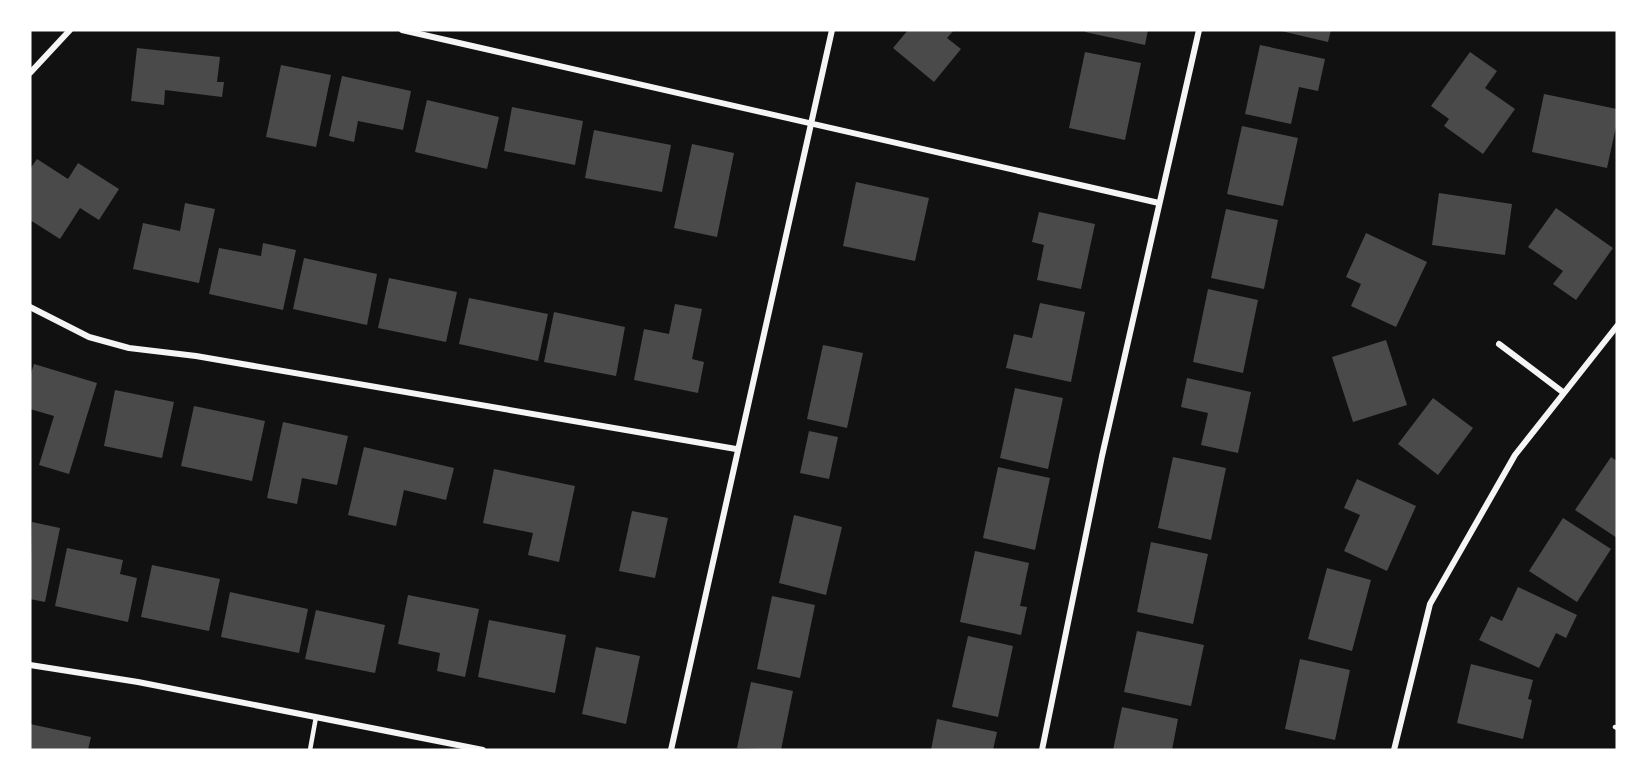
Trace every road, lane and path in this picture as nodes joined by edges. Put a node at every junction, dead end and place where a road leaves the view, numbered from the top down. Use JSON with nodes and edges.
{"nodes":[{"id":1,"x":70,"y":30,"type":"edge"},
{"id":2,"x":402,"y":30,"type":"edge"},
{"id":3,"x":832,"y":30,"type":"edge"},
{"id":4,"x":1199,"y":30,"type":"edge"},
{"id":5,"x":30,"y":73,"type":"edge"},
{"id":6,"x":811,"y":123,"type":"junction"},
{"id":7,"x":1159,"y":203,"type":"junction"},
{"id":8,"x":30,"y":307,"type":"edge"},
{"id":9,"x":1617,"y":326,"type":"edge"},
{"id":10,"x":1499,"y":344,"type":"dead end"},
{"id":11,"x":1564,"y":393,"type":"junction"},
{"id":12,"x":736,"y":449,"type":"junction"},
{"id":13,"x":30,"y":665,"type":"edge"},
{"id":14,"x":316,"y":717,"type":"junction"},
{"id":15,"x":310,"y":750,"type":"edge"},
{"id":16,"x":483,"y":750,"type":"edge"},
{"id":17,"x":671,"y":750,"type":"edge"},
{"id":18,"x":1042,"y":750,"type":"edge"},
{"id":19,"x":1394,"y":750,"type":"edge"}],
"edges":[{"from":1,"to":5,"type":"street"},
{"from":2,"to":6,"type":"street"},
{"from":3,"to":6,"type":"street"},
{"from":4,"to":7,"type":"street"},
{"from":6,"to":7,"type":"street"},
{"from":6,"to":12,"type":"street"},
{"from":7,"to":18,"type":"street"},
{"from":8,"to":12,"type":"street"},
{"from":9,"to":11,"type":"street"},
{"from":10,"to":11,"type":"street"},
{"from":11,"to":19,"type":"street"},
{"from":12,"to":17,"type":"street"},
{"from":13,"to":14,"type":"street"},
{"from":14,"to":15,"type":"lane"},
{"from":14,"to":16,"type":"street"}]}
